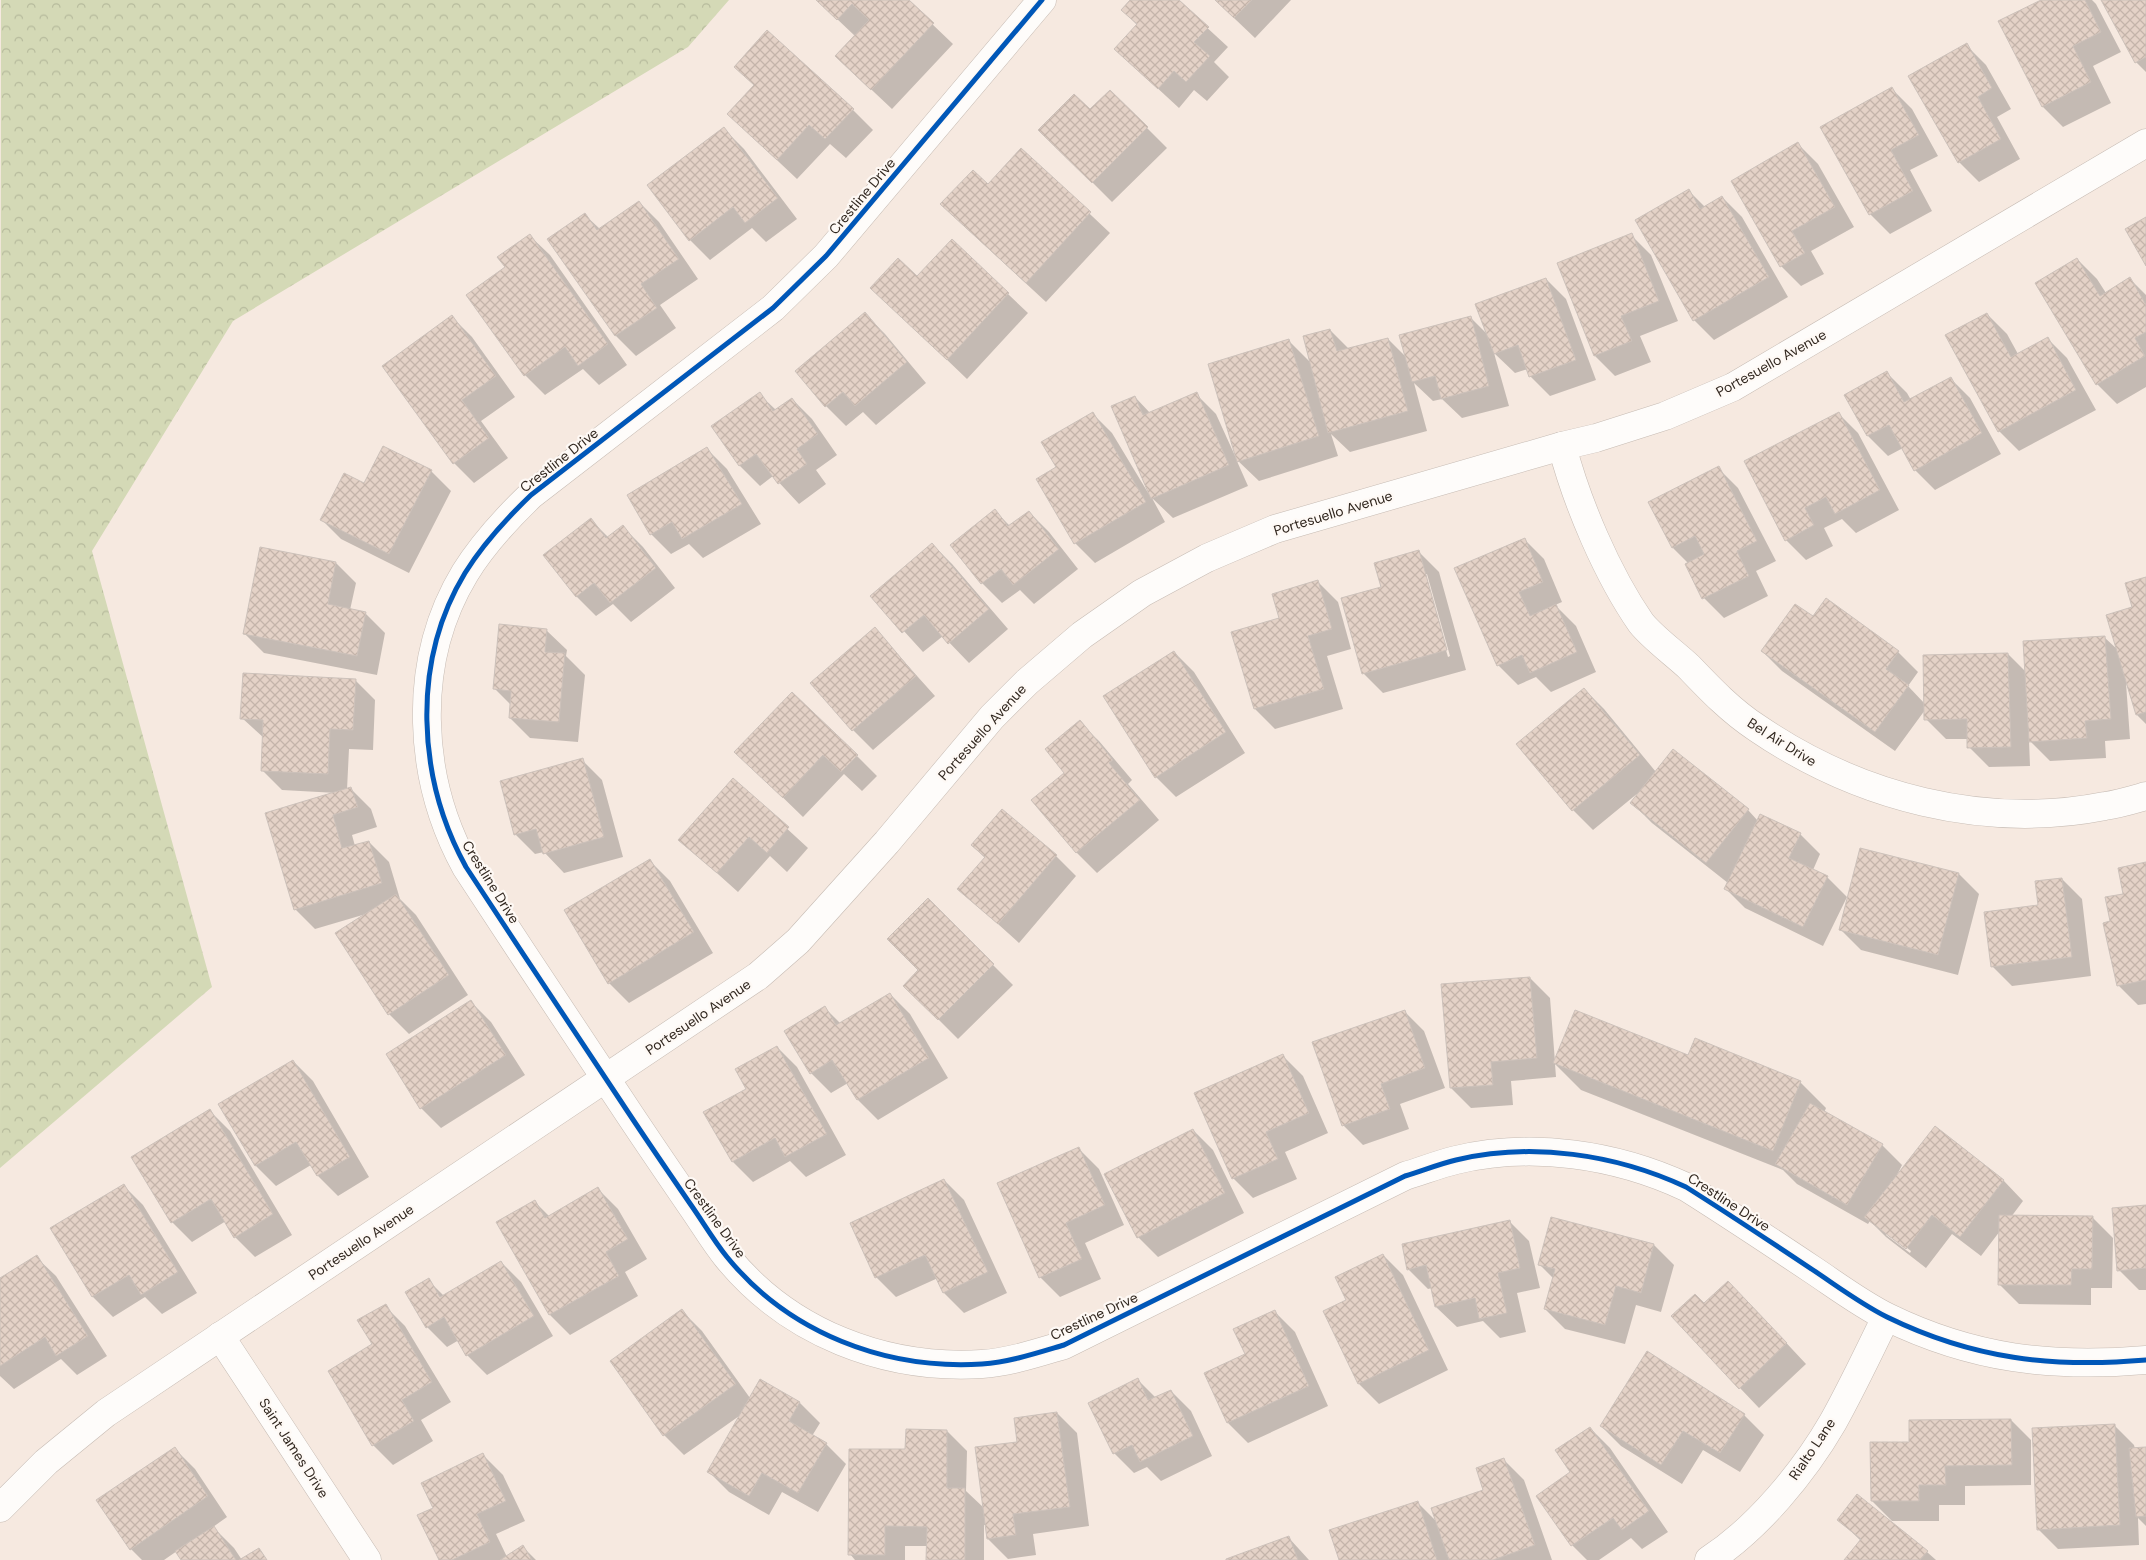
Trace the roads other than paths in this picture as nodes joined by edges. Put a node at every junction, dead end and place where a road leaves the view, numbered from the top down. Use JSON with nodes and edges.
{"nodes":[{"id":1,"x":1042,"y":0,"type":"edge"},
{"id":2,"x":2146,"y":144,"type":"edge"},
{"id":3,"x":1562,"y":446,"type":"junction"},
{"id":4,"x":2146,"y":796,"type":"edge"},
{"id":5,"x":605,"y":1079,"type":"junction"},
{"id":6,"x":1886,"y":1317,"type":"junction"},
{"id":7,"x":220,"y":1336,"type":"junction"},
{"id":8,"x":2146,"y":1360,"type":"edge"},
{"id":9,"x":0,"y":1508,"type":"edge"},
{"id":10,"x":367,"y":1560,"type":"edge"},
{"id":11,"x":1709,"y":1560,"type":"edge"}],
"edges":[{"from":1,"to":5,"type":"street","name":"Crestline Drive"},
{"from":2,"to":3,"type":"street","name":"Portesuello Avenue"},
{"from":3,"to":4,"type":"street","name":"Bel Air Drive"},
{"from":3,"to":5,"type":"street","name":"Portesuello Avenue"},
{"from":5,"to":6,"type":"street","name":"Crestline Drive"},
{"from":5,"to":7,"type":"street","name":"Portesuello Avenue"},
{"from":6,"to":8,"type":"street","name":"Crestline Drive"},
{"from":6,"to":11,"type":"street","name":"Rialto Lane"},
{"from":7,"to":9,"type":"street","name":"Portesuello Avenue"},
{"from":7,"to":10,"type":"street","name":"Saint James Drive"}]}
